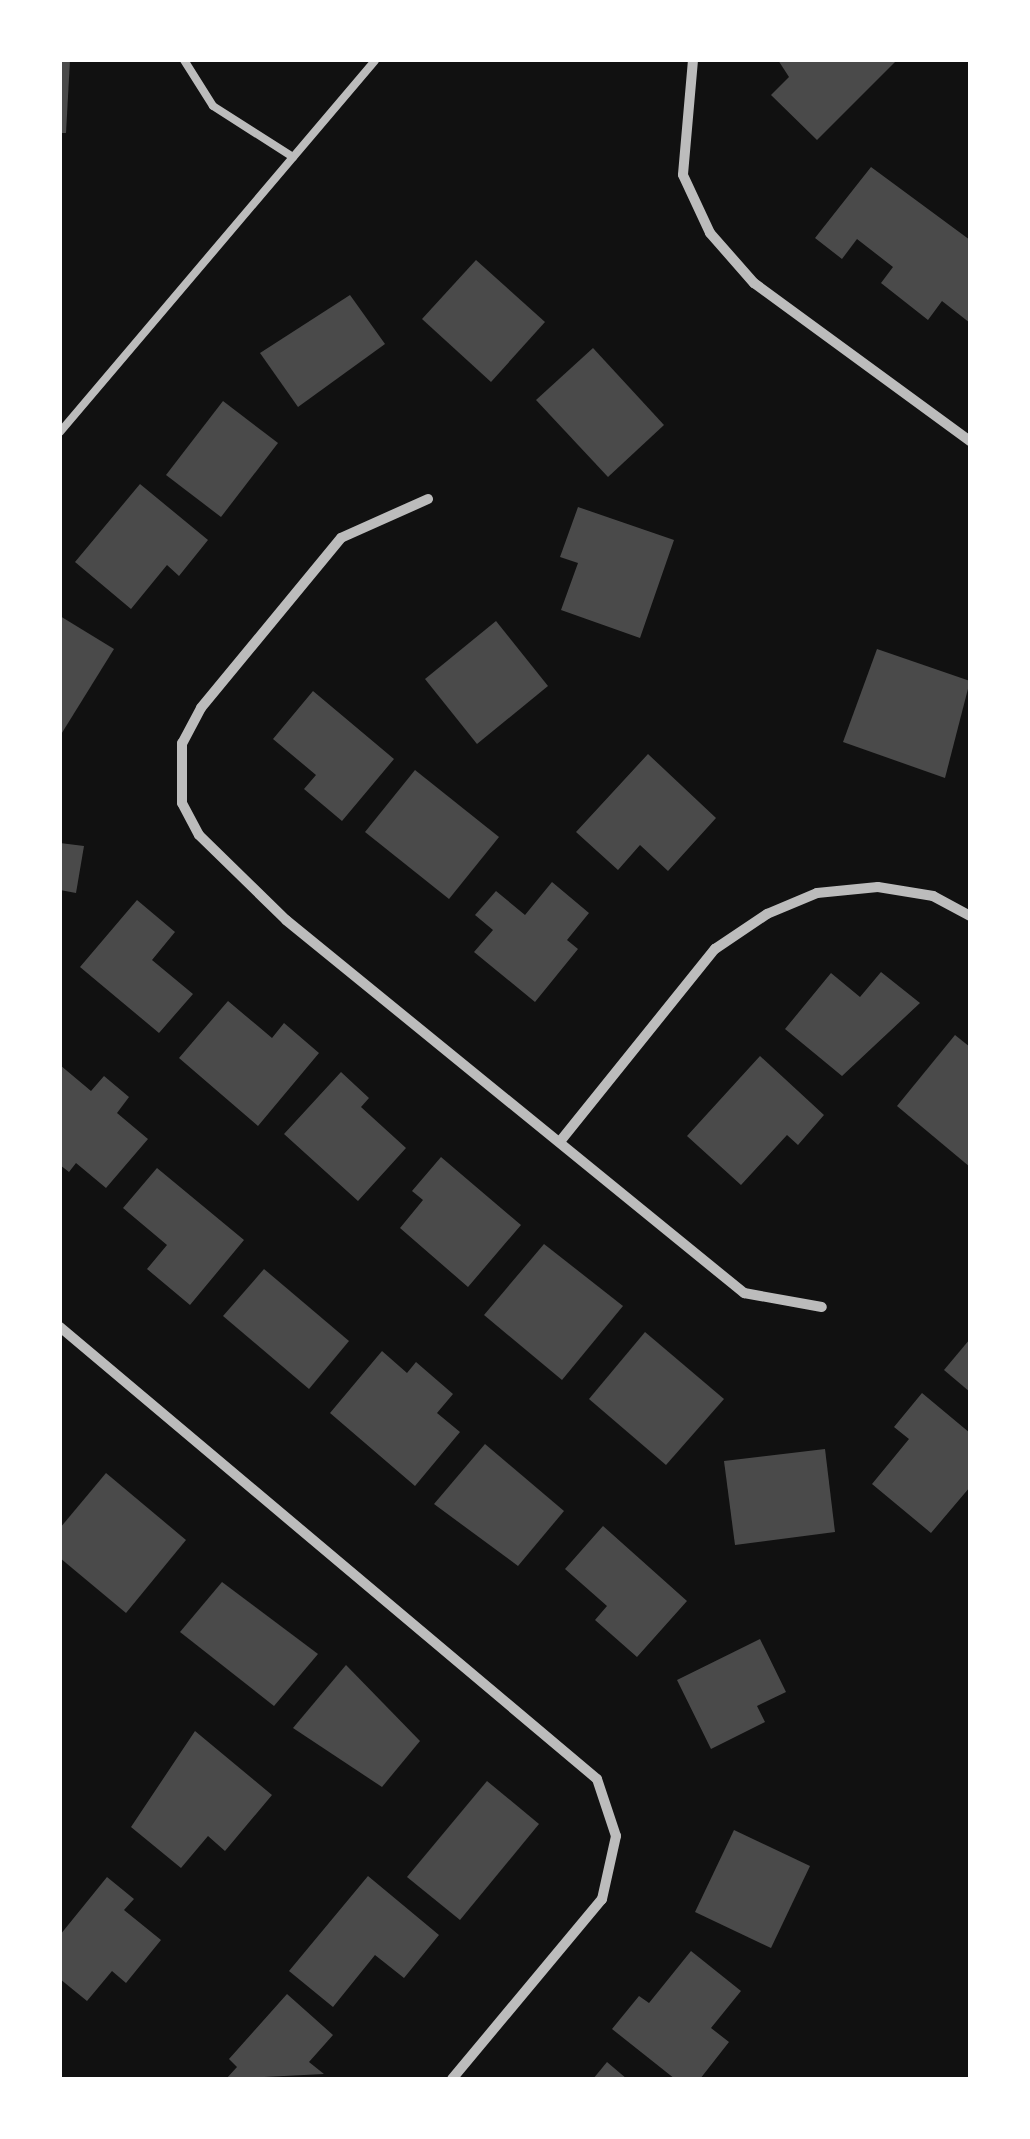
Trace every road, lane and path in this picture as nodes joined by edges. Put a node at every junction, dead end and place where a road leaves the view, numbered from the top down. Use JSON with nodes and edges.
{"nodes":[{"id":1,"x":184,"y":60,"type":"edge"},
{"id":2,"x":375,"y":60,"type":"edge"},
{"id":3,"x":692,"y":60,"type":"edge"},
{"id":4,"x":293,"y":157,"type":"junction"},
{"id":5,"x":60,"y":432,"type":"edge"},
{"id":6,"x":970,"y":441,"type":"edge"},
{"id":7,"x":428,"y":499,"type":"dead end"},
{"id":8,"x":970,"y":916,"type":"edge"},
{"id":9,"x":562,"y":1139,"type":"junction"},
{"id":10,"x":822,"y":1306,"type":"dead end"},
{"id":11,"x":60,"y":1326,"type":"edge"},
{"id":12,"x":452,"y":2079,"type":"edge"}],
"edges":[{"from":1,"to":4,"type":"lane"},
{"from":2,"to":4,"type":"lane"},
{"from":3,"to":6,"type":"street"},
{"from":4,"to":5,"type":"lane"},
{"from":7,"to":9,"type":"street"},
{"from":8,"to":9,"type":"street"},
{"from":9,"to":10,"type":"street"},
{"from":11,"to":12,"type":"street"}]}
